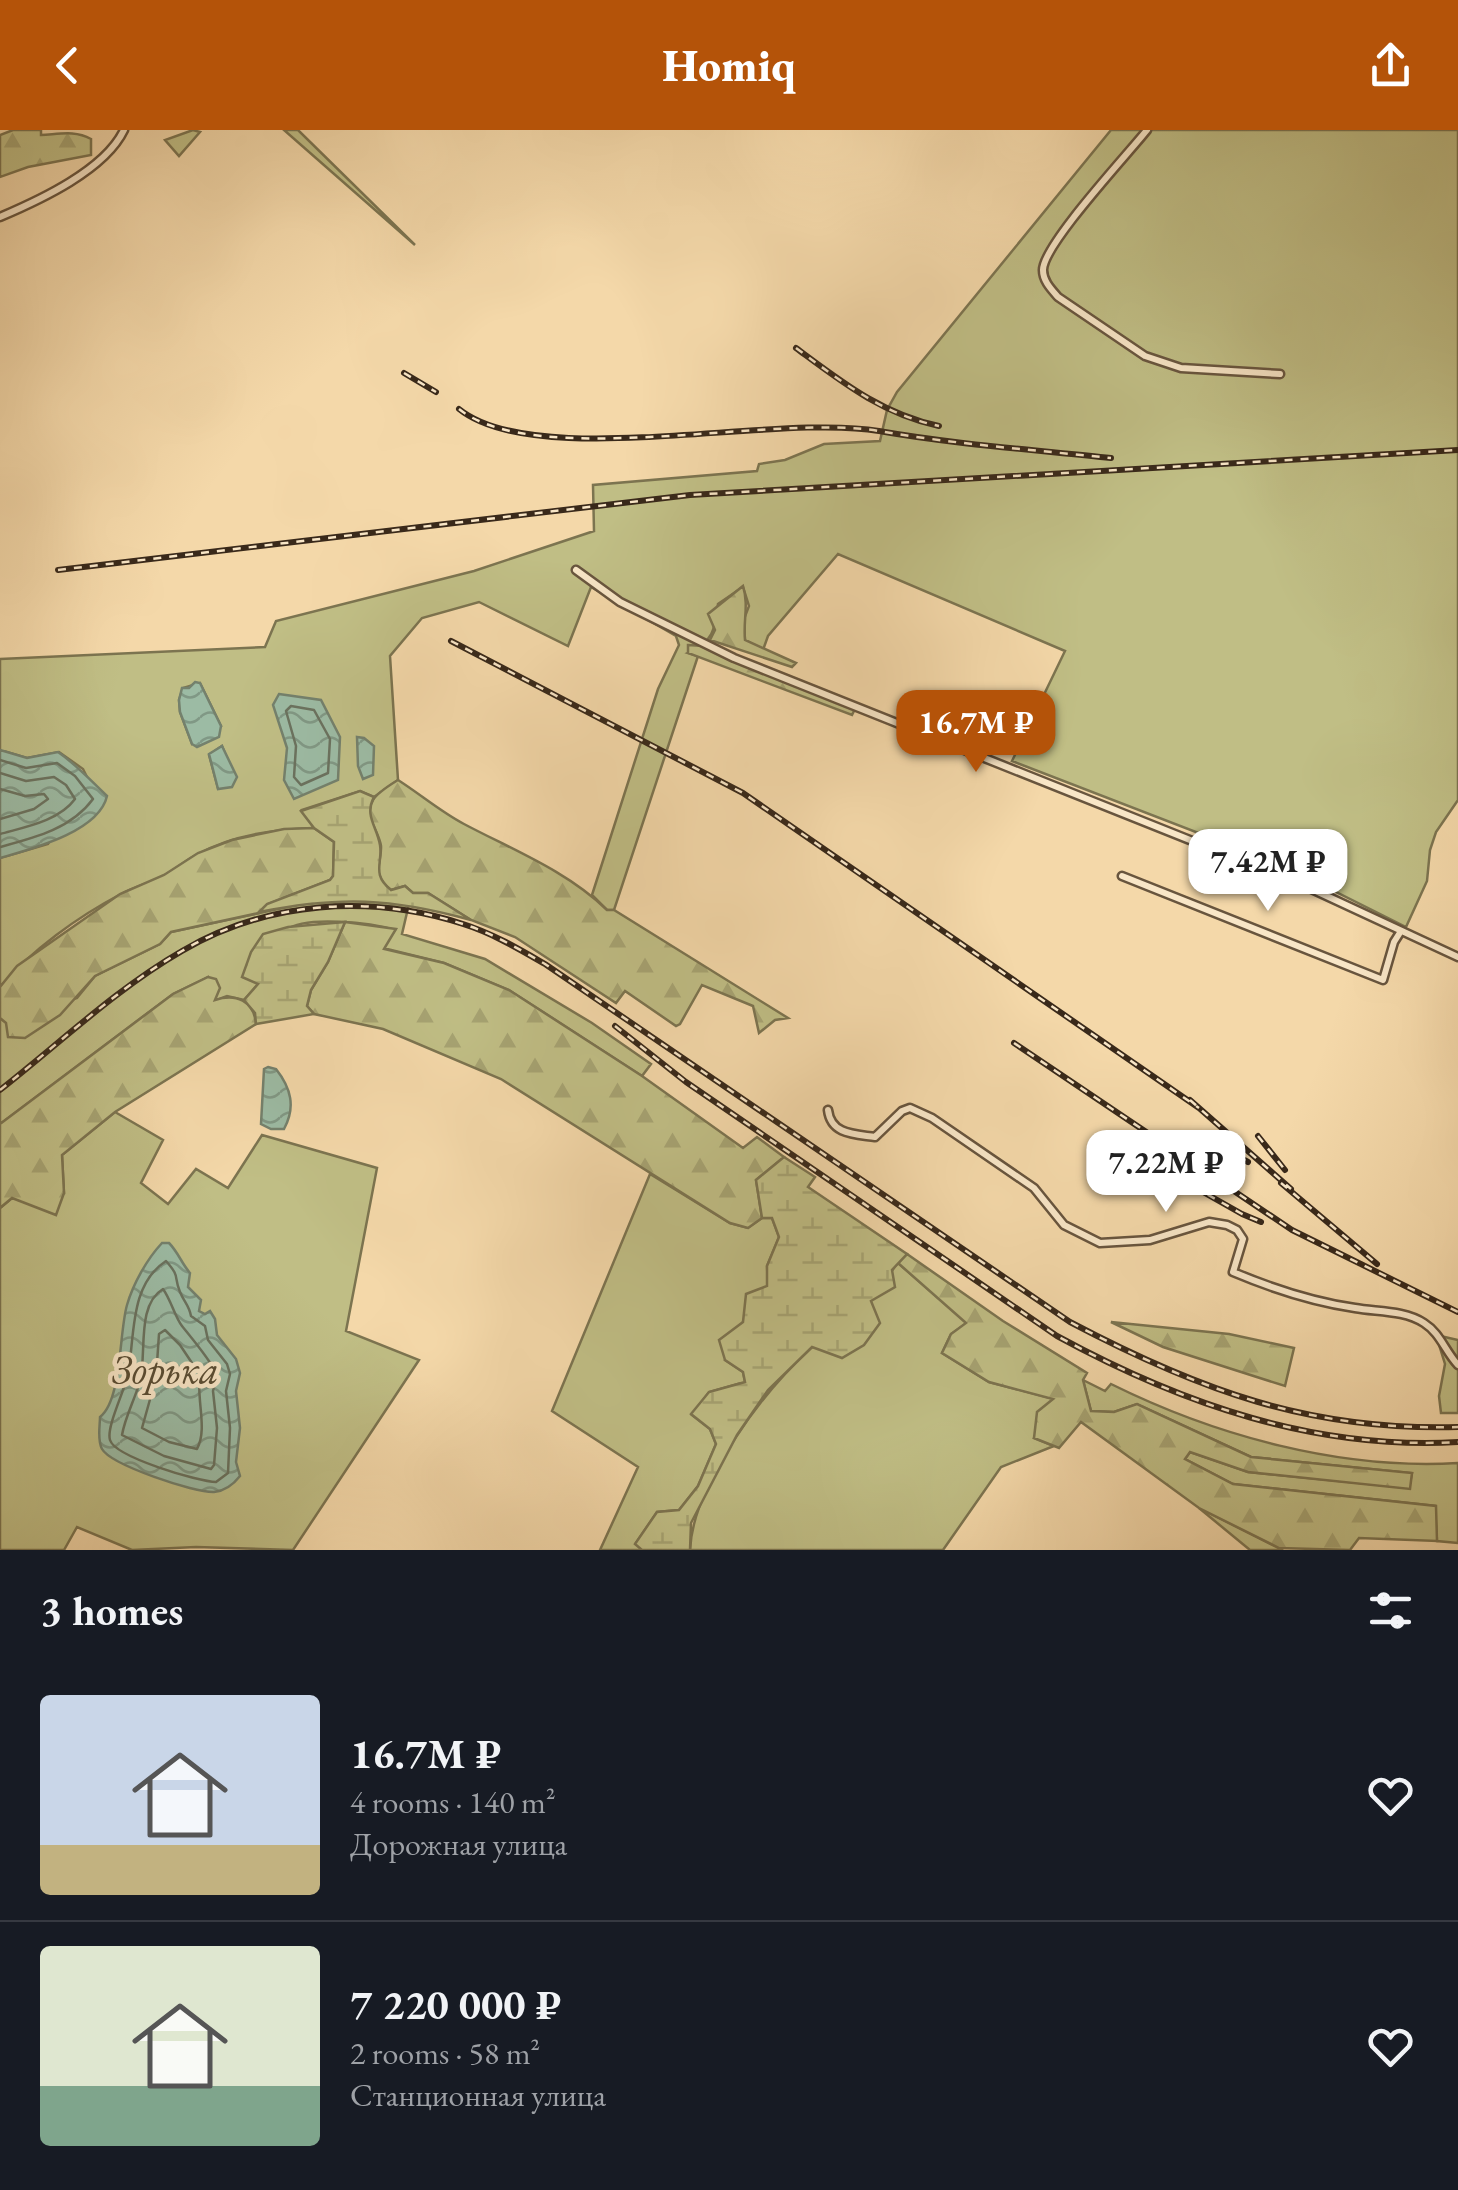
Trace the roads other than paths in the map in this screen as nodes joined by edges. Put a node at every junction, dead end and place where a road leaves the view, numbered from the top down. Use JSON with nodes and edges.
{"nodes":[{"id":1,"x":124,"y":130,"type":"edge"},
{"id":2,"x":1148,"y":130,"type":"edge"},
{"id":3,"x":0,"y":218,"type":"edge"},
{"id":4,"x":1280,"y":374,"type":"dead end"},
{"id":5,"x":576,"y":570,"type":"dead end"},
{"id":6,"x":1122,"y":876,"type":"dead end"},
{"id":7,"x":1401,"y":931,"type":"junction"},
{"id":8,"x":1458,"y":957,"type":"edge"},
{"id":9,"x":828,"y":1110,"type":"dead end"},
{"id":10,"x":1458,"y":1365,"type":"edge"}],
"edges":[{"from":1,"to":3,"type":"street"},
{"from":2,"to":4,"type":"street"},
{"from":5,"to":7,"type":"street"},
{"from":6,"to":7,"type":"street"},
{"from":7,"to":8,"type":"street"},
{"from":9,"to":10,"type":"street"}]}
